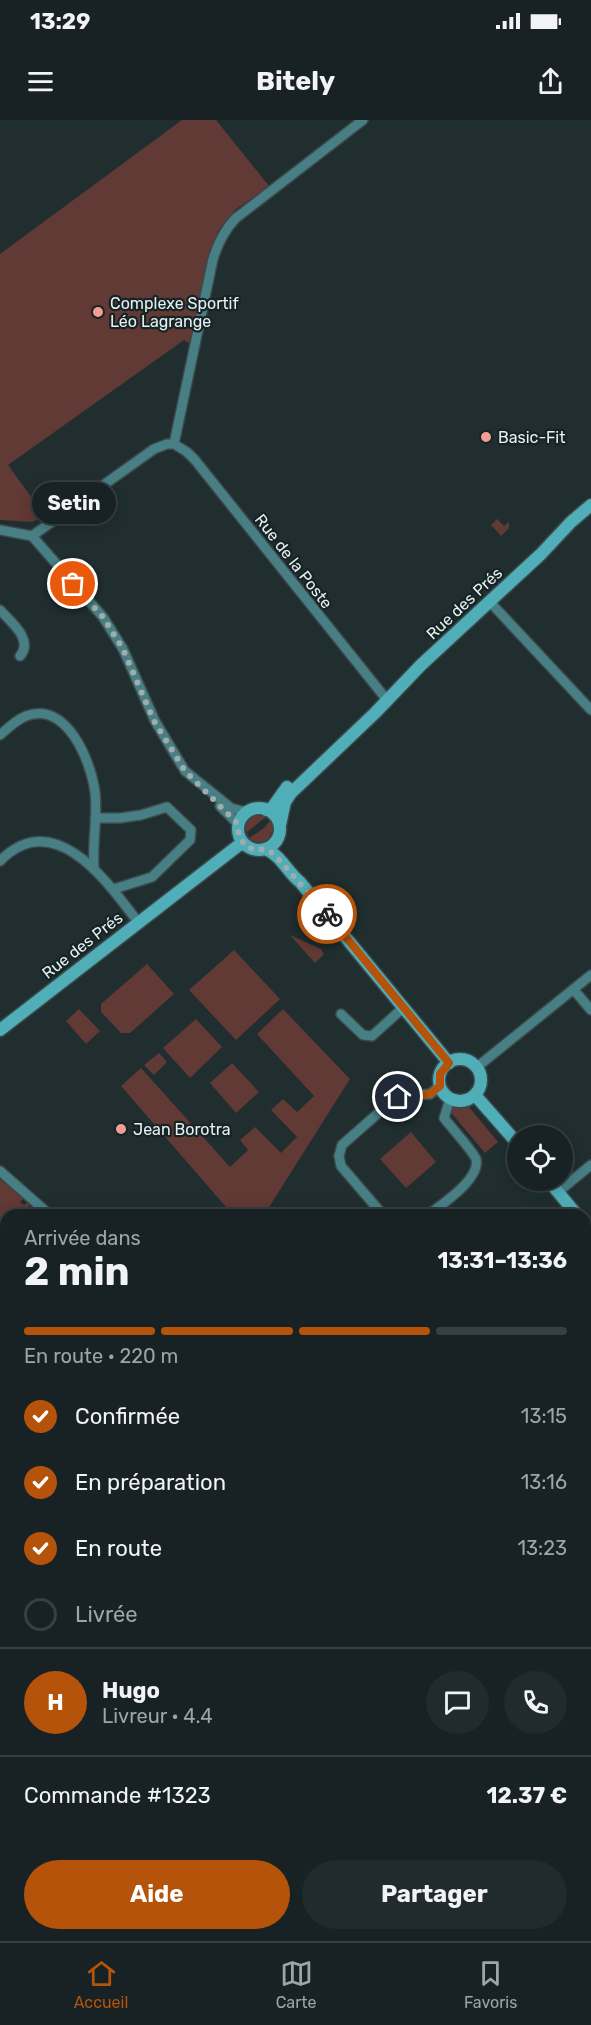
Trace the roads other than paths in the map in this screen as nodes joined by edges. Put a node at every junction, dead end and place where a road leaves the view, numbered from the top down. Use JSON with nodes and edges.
{"nodes":[{"id":1,"x":363,"y":120,"type":"edge"},
{"id":2,"x":174,"y":444,"type":"junction"},
{"id":3,"x":591,"y":504,"type":"edge"},
{"id":4,"x":591,"y":514,"type":"edge"},
{"id":5,"x":0,"y":530,"type":"edge"},
{"id":6,"x":32,"y":536,"type":"junction"},
{"id":7,"x":541,"y":554,"type":"junction"},
{"id":8,"x":489,"y":601,"type":"junction"},
{"id":9,"x":0,"y":610,"type":"edge"},
{"id":10,"x":20,"y":656,"type":"dead end"},
{"id":11,"x":385,"y":698,"type":"junction"},
{"id":12,"x":591,"y":710,"type":"edge"},
{"id":13,"x":0,"y":735,"type":"edge"},
{"id":14,"x":193,"y":778,"type":"junction"},
{"id":15,"x":266,"y":810,"type":"junction"},
{"id":16,"x":250,"y":811,"type":"junction"},
{"id":17,"x":95,"y":818,"type":"junction"},
{"id":18,"x":280,"y":825,"type":"junction"},
{"id":19,"x":238,"y":828,"type":"junction"},
{"id":20,"x":278,"y":839,"type":"junction"},
{"id":21,"x":244,"y":844,"type":"junction"},
{"id":22,"x":265,"y":849,"type":"junction"},
{"id":23,"x":0,"y":861,"type":"edge"},
{"id":24,"x":94,"y":867,"type":"junction"},
{"id":25,"x":300,"y":882,"type":"junction"},
{"id":26,"x":184,"y":886,"type":"junction"},
{"id":27,"x":114,"y":889,"type":"junction"},
{"id":28,"x":138,"y":922,"type":"junction"},
{"id":29,"x":591,"y":975,"type":"edge"},
{"id":30,"x":574,"y":990,"type":"junction"},
{"id":31,"x":404,"y":1007,"type":"junction"},
{"id":32,"x":591,"y":1010,"type":"edge"},
{"id":33,"x":341,"y":1014,"type":"dead end"},
{"id":34,"x":0,"y":1030,"type":"edge"},
{"id":35,"x":449,"y":1063,"type":"junction"},
{"id":36,"x":477,"y":1067,"type":"junction"},
{"id":37,"x":440,"y":1086,"type":"junction"},
{"id":38,"x":475,"y":1095,"type":"junction"},
{"id":39,"x":450,"y":1099,"type":"junction"},
{"id":40,"x":507,"y":1131,"type":"edge"},
{"id":41,"x":591,"y":1165,"type":"edge"},
{"id":42,"x":0,"y":1172,"type":"edge"},
{"id":43,"x":558,"y":1192,"type":"joint"},
{"id":44,"x":43,"y":1209,"type":"edge"},
{"id":45,"x":378,"y":1209,"type":"edge"},
{"id":46,"x":435,"y":1209,"type":"edge"},
{"id":47,"x":572,"y":1209,"type":"edge"}],
"edges":[{"from":1,"to":2,"type":"street"},
{"from":2,"to":6,"type":"street"},
{"from":2,"to":11,"type":"street","name":"Rue de la Poste"},
{"from":3,"to":7,"type":"main road","name":"Rue des Prés"},
{"from":4,"to":7,"type":"main road","name":"Rue des Prés"},
{"from":5,"to":6,"type":"street"},
{"from":6,"to":14,"type":"street"},
{"from":7,"to":8,"type":"main road","name":"Rue des Prés"},
{"from":8,"to":11,"type":"main road","name":"Rue des Prés"},
{"from":8,"to":12,"type":"street"},
{"from":9,"to":10,"type":"street"},
{"from":11,"to":15,"type":"main road","name":"Rue des Prés"},
{"from":11,"to":18,"type":"main road","name":"Rue des Prés"},
{"from":13,"to":17,"type":"street"},
{"from":14,"to":16,"type":"street"},
{"from":14,"to":19,"type":"street"},
{"from":15,"to":16,"type":"main road"},
{"from":15,"to":18,"type":"main road"},
{"from":16,"to":19,"type":"main road"},
{"from":17,"to":24,"type":"street"},
{"from":17,"to":27,"type":"street"},
{"from":18,"to":20,"type":"main road"},
{"from":19,"to":21,"type":"main road"},
{"from":19,"to":26,"type":"main road","name":"Rue des Prés"},
{"from":20,"to":22,"type":"main road"},
{"from":20,"to":25,"type":"main road"},
{"from":21,"to":22,"type":"main road"},
{"from":21,"to":26,"type":"main road","name":"Rue des Prés"},
{"from":22,"to":25,"type":"main road"},
{"from":23,"to":24,"type":"street"},
{"from":24,"to":27,"type":"street"},
{"from":25,"to":31,"type":"main road"},
{"from":26,"to":28,"type":"main road","name":"Rue des Prés"},
{"from":27,"to":28,"type":"street"},
{"from":28,"to":34,"type":"main road","name":"Rue des Prés"},
{"from":29,"to":30,"type":"street"},
{"from":30,"to":32,"type":"street"},
{"from":30,"to":36,"type":"street"},
{"from":31,"to":33,"type":"street"},
{"from":31,"to":35,"type":"main road"},
{"from":35,"to":36,"type":"main road"},
{"from":35,"to":37,"type":"main road"},
{"from":36,"to":38,"type":"main road"},
{"from":37,"to":39,"type":"main road"},
{"from":37,"to":45,"type":"street"},
{"from":38,"to":39,"type":"main road"},
{"from":38,"to":40,"type":"main road"},
{"from":39,"to":46,"type":"street"},
{"from":41,"to":43,"type":"street"},
{"from":42,"to":44,"type":"street"},
{"from":43,"to":47,"type":"main road"}]}
